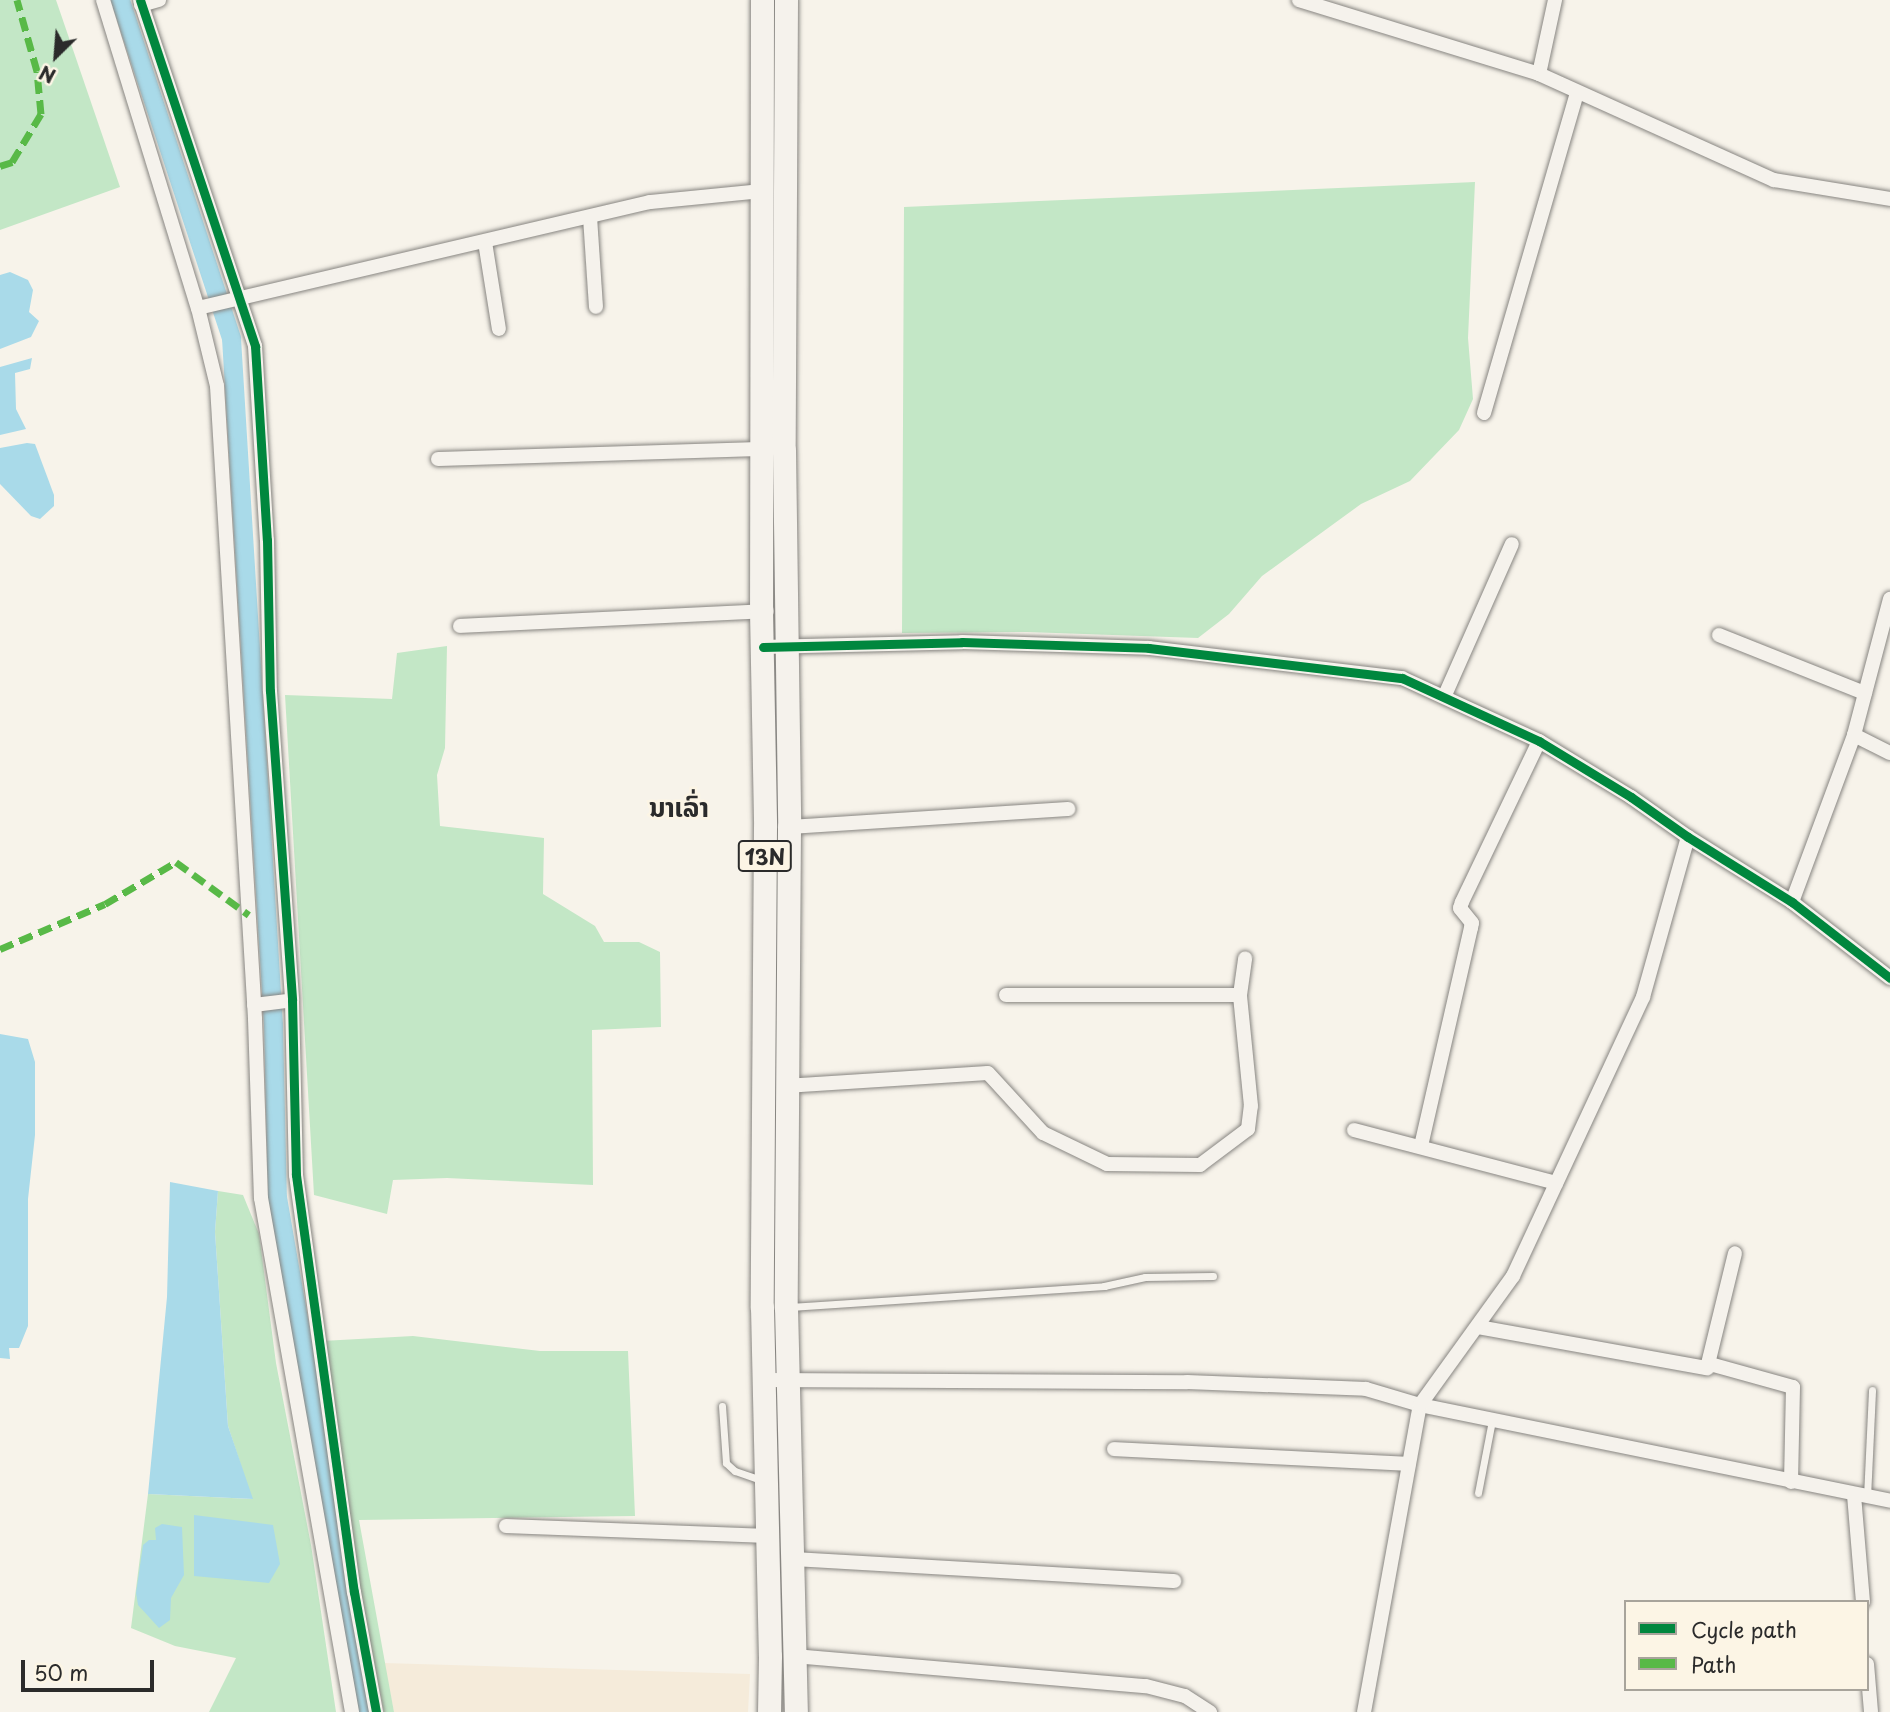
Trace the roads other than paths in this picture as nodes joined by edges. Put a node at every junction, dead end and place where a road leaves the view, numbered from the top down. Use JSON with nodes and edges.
{"nodes":[{"id":1,"x":103,"y":0,"type":"edge"},
{"id":2,"x":159,"y":0,"type":"edge"},
{"id":3,"x":762,"y":0,"type":"edge"},
{"id":4,"x":786,"y":0,"type":"edge"},
{"id":5,"x":1299,"y":0,"type":"edge"},
{"id":6,"x":1555,"y":0,"type":"edge"},
{"id":7,"x":141,"y":2,"type":"edge"},
{"id":8,"x":1539,"y":75,"type":"junction"},
{"id":9,"x":1577,"y":92,"type":"junction"},
{"id":10,"x":762,"y":191,"type":"junction"},
{"id":11,"x":1890,"y":199,"type":"edge"},
{"id":12,"x":590,"y":217,"type":"junction"},
{"id":13,"x":485,"y":242,"type":"junction"},
{"id":14,"x":233,"y":301,"type":"junction"},
{"id":15,"x":596,"y":306,"type":"dead end"},
{"id":16,"x":202,"y":307,"type":"junction"},
{"id":17,"x":499,"y":329,"type":"dead end"},
{"id":18,"x":1484,"y":413,"type":"dead end"},
{"id":19,"x":760,"y":449,"type":"junction"},
{"id":20,"x":438,"y":459,"type":"dead end"},
{"id":21,"x":1512,"y":544,"type":"dead end"},
{"id":22,"x":1890,"y":599,"type":"edge"},
{"id":23,"x":761,"y":611,"type":"junction"},
{"id":24,"x":785,"y":611,"type":"junction"},
{"id":25,"x":460,"y":626,"type":"dead end"},
{"id":26,"x":1719,"y":635,"type":"dead end"},
{"id":27,"x":787,"y":645,"type":"junction"},
{"id":28,"x":763,"y":647,"type":"junction"},
{"id":29,"x":1864,"y":693,"type":"junction"},
{"id":30,"x":1445,"y":695,"type":"junction"},
{"id":31,"x":1854,"y":735,"type":"junction"},
{"id":32,"x":1539,"y":741,"type":"junction"},
{"id":33,"x":1890,"y":753,"type":"edge"},
{"id":34,"x":1068,"y":809,"type":"dead end"},
{"id":35,"x":789,"y":827,"type":"junction"},
{"id":36,"x":1688,"y":837,"type":"junction"},
{"id":37,"x":1792,"y":902,"type":"junction"},
{"id":38,"x":1245,"y":958,"type":"dead end"},
{"id":39,"x":1890,"y":978,"type":"edge"},
{"id":40,"x":1006,"y":995,"type":"dead end"},
{"id":41,"x":1240,"y":995,"type":"junction"},
{"id":42,"x":292,"y":1000,"type":"junction"},
{"id":43,"x":254,"y":1005,"type":"junction"},
{"id":44,"x":785,"y":1086,"type":"junction"},
{"id":45,"x":1354,"y":1130,"type":"dead end"},
{"id":46,"x":1421,"y":1146,"type":"junction"},
{"id":47,"x":1556,"y":1183,"type":"junction"},
{"id":48,"x":1735,"y":1252,"type":"dead end"},
{"id":49,"x":1213,"y":1276,"type":"dead end"},
{"id":50,"x":786,"y":1307,"type":"junction"},
{"id":51,"x":1478,"y":1327,"type":"junction"},
{"id":52,"x":1710,"y":1364,"type":"junction"},
{"id":53,"x":765,"y":1380,"type":"junction"},
{"id":54,"x":789,"y":1381,"type":"junction"},
{"id":55,"x":1872,"y":1390,"type":"dead end"},
{"id":56,"x":1420,"y":1405,"type":"junction"},
{"id":57,"x":722,"y":1406,"type":"dead end"},
{"id":58,"x":1492,"y":1420,"type":"junction"},
{"id":59,"x":1114,"y":1448,"type":"dead end"},
{"id":60,"x":1409,"y":1464,"type":"junction"},
{"id":61,"x":764,"y":1481,"type":"junction"},
{"id":62,"x":1791,"y":1482,"type":"junction"},
{"id":63,"x":1478,"y":1493,"type":"dead end"},
{"id":64,"x":1861,"y":1496,"type":"junction"},
{"id":65,"x":1890,"y":1500,"type":"edge"},
{"id":66,"x":506,"y":1527,"type":"dead end"},
{"id":67,"x":768,"y":1536,"type":"junction"},
{"id":68,"x":792,"y":1559,"type":"junction"},
{"id":69,"x":1174,"y":1581,"type":"dead end"},
{"id":70,"x":1863,"y":1600,"type":"edge"},
{"id":71,"x":794,"y":1656,"type":"junction"},
{"id":72,"x":1869,"y":1688,"type":"edge"},
{"id":73,"x":352,"y":1712,"type":"edge"},
{"id":74,"x":376,"y":1712,"type":"edge"},
{"id":75,"x":769,"y":1712,"type":"edge"},
{"id":76,"x":796,"y":1712,"type":"edge"},
{"id":77,"x":1210,"y":1712,"type":"edge"},
{"id":78,"x":1364,"y":1712,"type":"edge"},
{"id":79,"x":1871,"y":1712,"type":"edge"}],
"edges":[{"from":1,"to":16,"type":"street"},
{"from":2,"to":7,"type":"street"},
{"from":3,"to":10,"type":"highway","number":"13N"},
{"from":4,"to":24,"type":"highway","number":"13N"},
{"from":5,"to":8,"type":"street"},
{"from":6,"to":8,"type":"street"},
{"from":7,"to":14,"type":"street"},
{"from":8,"to":9,"type":"street"},
{"from":9,"to":11,"type":"street"},
{"from":9,"to":18,"type":"street"},
{"from":10,"to":12,"type":"street"},
{"from":10,"to":19,"type":"highway","number":"13N"},
{"from":12,"to":13,"type":"street"},
{"from":12,"to":15,"type":"street"},
{"from":13,"to":14,"type":"street"},
{"from":13,"to":17,"type":"street"},
{"from":14,"to":16,"type":"street"},
{"from":14,"to":42,"type":"street"},
{"from":16,"to":43,"type":"street"},
{"from":19,"to":20,"type":"street"},
{"from":19,"to":23,"type":"highway","number":"13N"},
{"from":21,"to":30,"type":"street"},
{"from":22,"to":29,"type":"street"},
{"from":23,"to":24,"type":"street"},
{"from":23,"to":25,"type":"street"},
{"from":23,"to":28,"type":"highway","number":"13N"},
{"from":24,"to":27,"type":"highway","number":"13N"},
{"from":26,"to":29,"type":"street"},
{"from":27,"to":28,"type":"street"},
{"from":27,"to":30,"type":"street"},
{"from":27,"to":35,"type":"highway","number":"13N"},
{"from":28,"to":53,"type":"highway","number":"13N"},
{"from":29,"to":31,"type":"street"},
{"from":30,"to":32,"type":"street"},
{"from":31,"to":33,"type":"street"},
{"from":31,"to":37,"type":"street"},
{"from":32,"to":36,"type":"street"},
{"from":32,"to":46,"type":"street"},
{"from":34,"to":35,"type":"street"},
{"from":35,"to":44,"type":"highway","number":"13N"},
{"from":36,"to":37,"type":"street"},
{"from":36,"to":47,"type":"street"},
{"from":37,"to":39,"type":"street"},
{"from":38,"to":41,"type":"street"},
{"from":40,"to":41,"type":"street"},
{"from":41,"to":44,"type":"street"},
{"from":42,"to":43,"type":"street"},
{"from":42,"to":74,"type":"street"},
{"from":43,"to":73,"type":"street"},
{"from":44,"to":50,"type":"highway","number":"13N"},
{"from":45,"to":46,"type":"street"},
{"from":46,"to":47,"type":"street"},
{"from":47,"to":51,"type":"street"},
{"from":48,"to":52,"type":"street"},
{"from":49,"to":50,"type":"lane"},
{"from":50,"to":54,"type":"highway","number":"13N"},
{"from":51,"to":52,"type":"street"},
{"from":51,"to":56,"type":"street"},
{"from":52,"to":62,"type":"street"},
{"from":53,"to":54,"type":"street"},
{"from":53,"to":61,"type":"highway","number":"13N"},
{"from":54,"to":56,"type":"street"},
{"from":54,"to":68,"type":"highway","number":"13N"},
{"from":55,"to":64,"type":"lane"},
{"from":56,"to":58,"type":"street"},
{"from":56,"to":60,"type":"street"},
{"from":57,"to":61,"type":"lane"},
{"from":58,"to":62,"type":"street"},
{"from":58,"to":63,"type":"lane"},
{"from":59,"to":60,"type":"street"},
{"from":60,"to":78,"type":"street"},
{"from":61,"to":67,"type":"highway","number":"13N"},
{"from":62,"to":64,"type":"street"},
{"from":64,"to":65,"type":"street"},
{"from":64,"to":70,"type":"street"},
{"from":66,"to":67,"type":"street"},
{"from":67,"to":75,"type":"highway","number":"13N"},
{"from":68,"to":69,"type":"street"},
{"from":68,"to":71,"type":"highway","number":"13N"},
{"from":71,"to":76,"type":"highway","number":"13N"},
{"from":71,"to":77,"type":"street"},
{"from":72,"to":79,"type":"street"}]}
